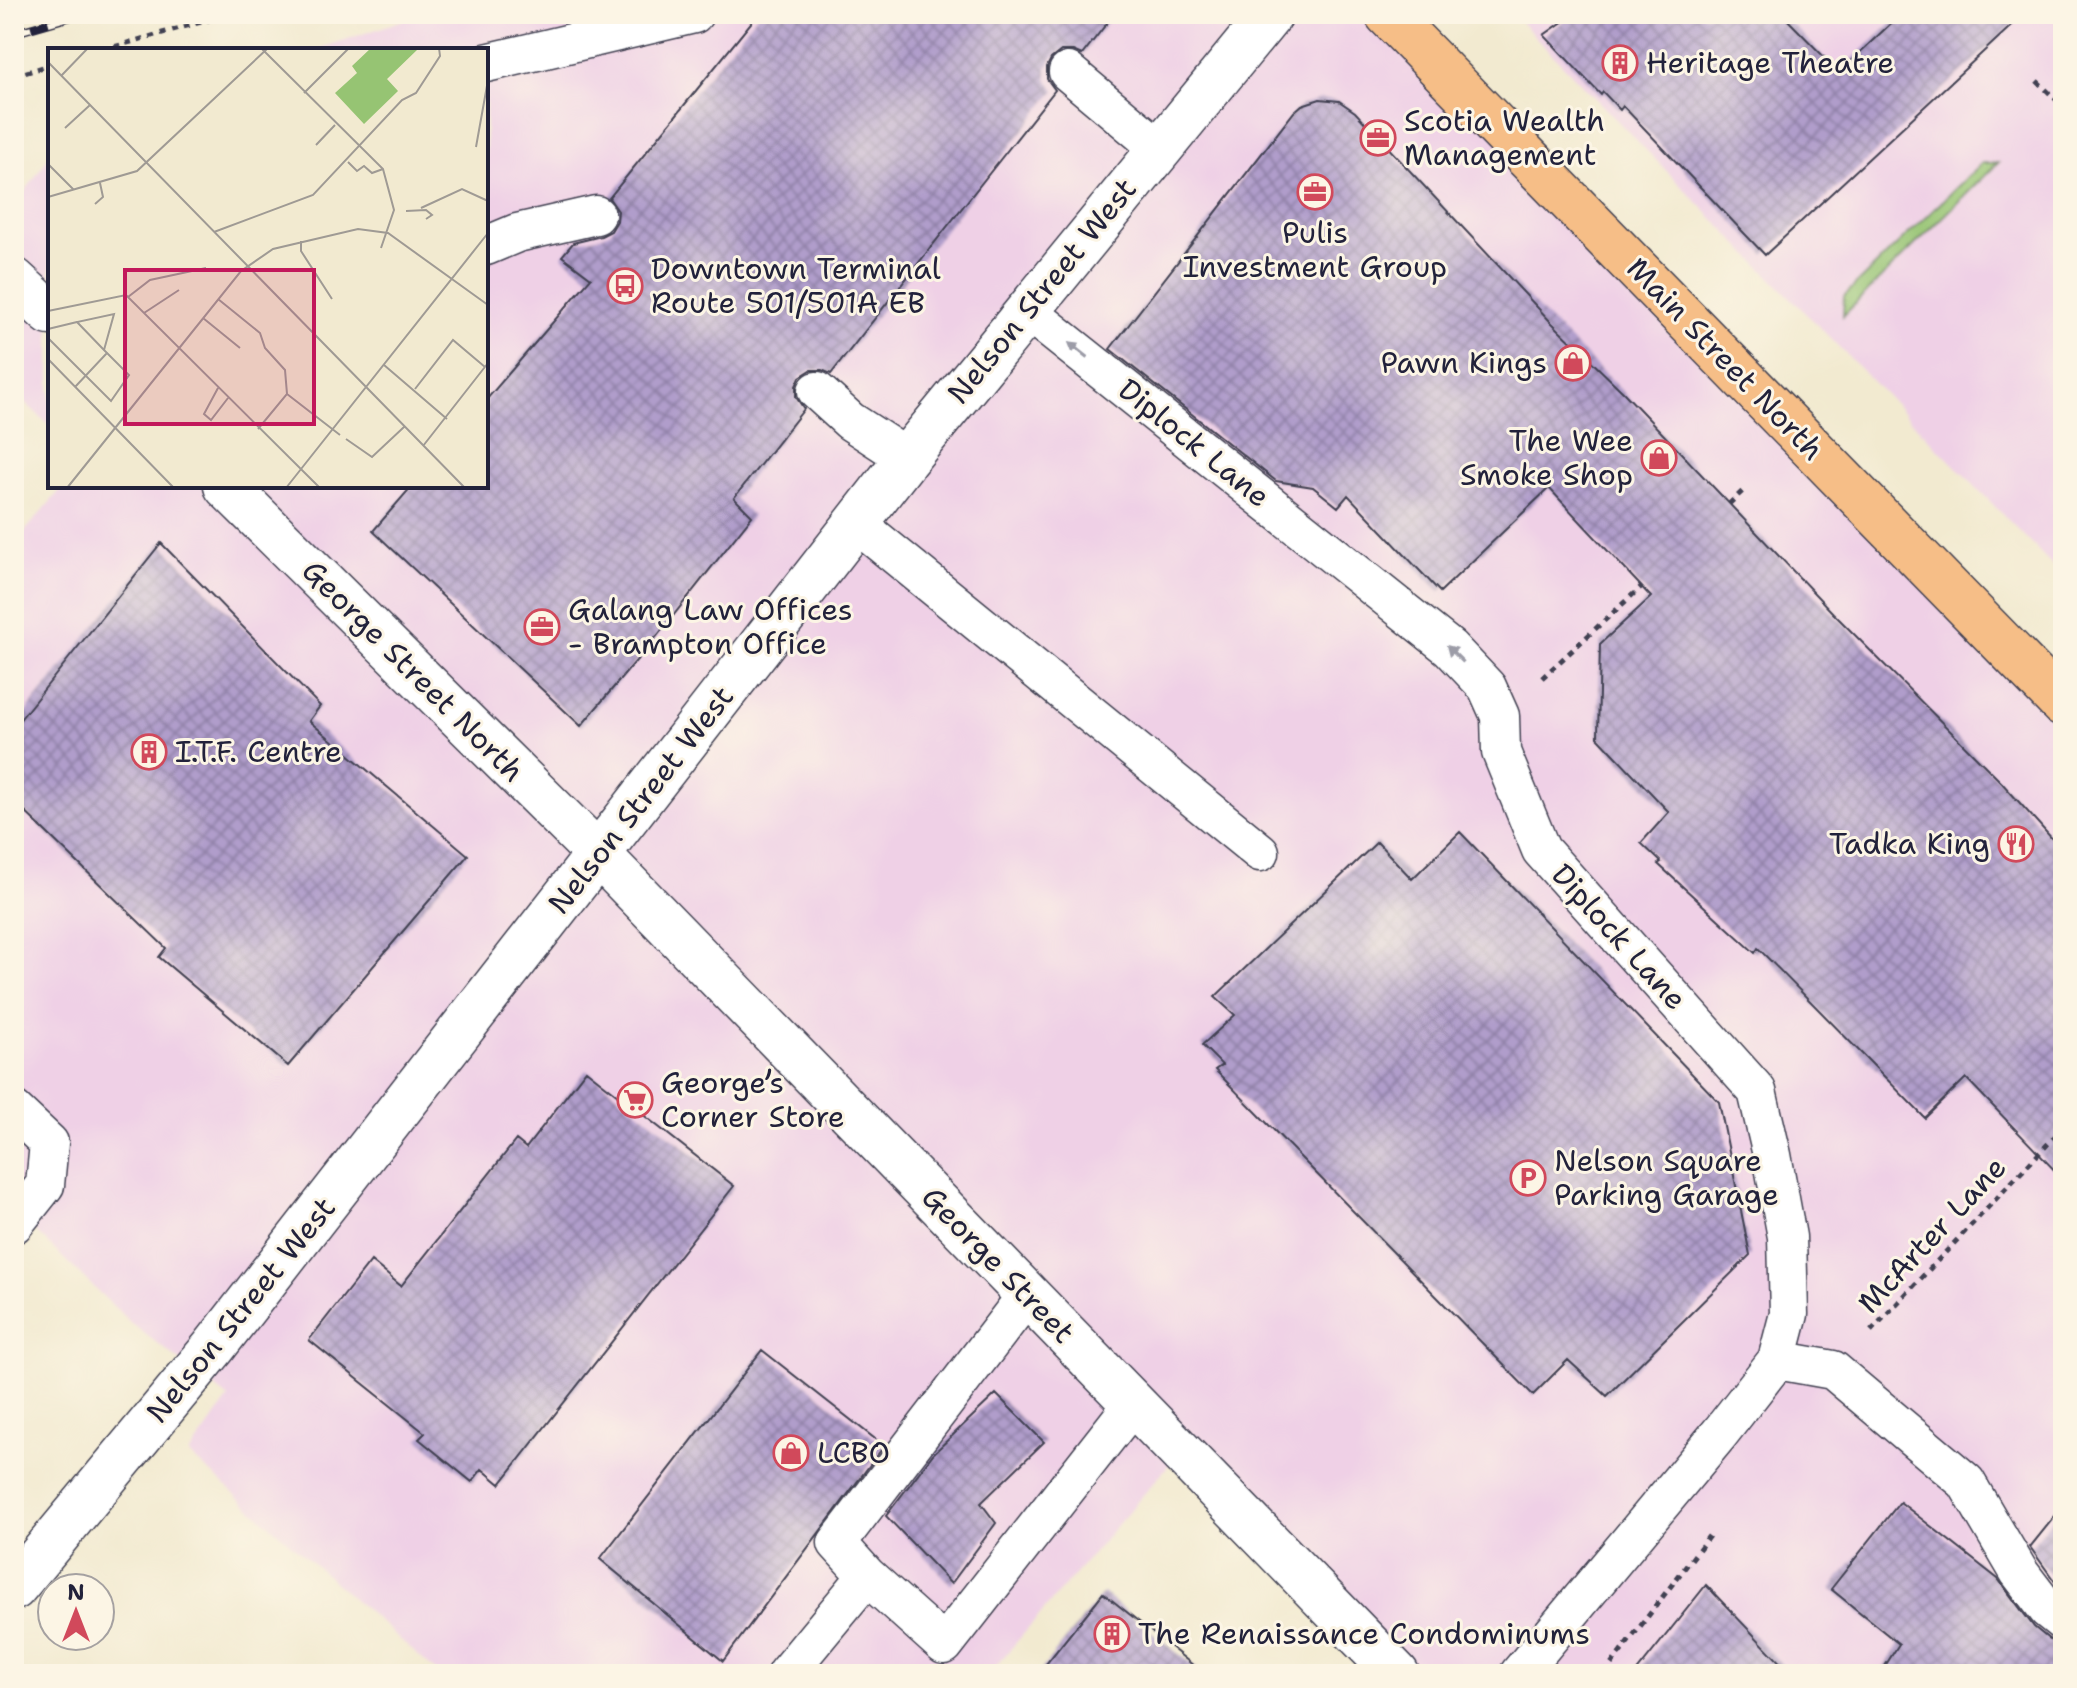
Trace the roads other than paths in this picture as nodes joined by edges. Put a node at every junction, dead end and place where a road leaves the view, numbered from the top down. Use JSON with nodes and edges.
{"nodes":[{"id":1,"x":694,"y":14,"type":"edge"},
{"id":2,"x":1271,"y":14,"type":"edge"},
{"id":3,"x":1387,"y":14,"type":"edge"},
{"id":4,"x":488,"y":63,"type":"edge"},
{"id":5,"x":1068,"y":72,"type":"dead end"},
{"id":6,"x":1159,"y":148,"type":"junction"},
{"id":7,"x":596,"y":215,"type":"dead end"},
{"id":8,"x":488,"y":245,"type":"edge"},
{"id":9,"x":1026,"y":310,"type":"junction"},
{"id":10,"x":817,"y":391,"type":"dead end"},
{"id":11,"x":907,"y":458,"type":"junction"},
{"id":12,"x":228,"y":488,"type":"edge"},
{"id":13,"x":856,"y":523,"type":"junction"},
{"id":14,"x":2063,"y":705,"type":"edge"},
{"id":15,"x":1260,"y":852,"type":"dead end"},
{"id":16,"x":599,"y":855,"type":"junction"},
{"id":17,"x":14,"y":1110,"type":"edge"},
{"id":18,"x":14,"y":1224,"type":"edge"},
{"id":19,"x":1027,"y":1295,"type":"junction"},
{"id":20,"x":1777,"y":1360,"type":"junction"},
{"id":21,"x":1133,"y":1404,"type":"junction"},
{"id":22,"x":867,"y":1576,"type":"junction"},
{"id":23,"x":14,"y":1588,"type":"edge"},
{"id":24,"x":2063,"y":1622,"type":"edge"},
{"id":25,"x":786,"y":1674,"type":"edge"},
{"id":26,"x":1397,"y":1674,"type":"edge"},
{"id":27,"x":1519,"y":1674,"type":"edge"}],
"edges":[{"from":1,"to":4,"type":"lane"},
{"from":2,"to":6,"type":"street","name":"Nelson Street West"},
{"from":3,"to":14,"type":"main road","name":"Main Street North"},
{"from":5,"to":6,"type":"lane"},
{"from":6,"to":9,"type":"street","name":"Nelson Street West"},
{"from":7,"to":8,"type":"lane"},
{"from":9,"to":11,"type":"street","name":"Nelson Street West"},
{"from":20,"to":9,"type":"lane","name":"Diplock Lane","one_way":true},
{"from":10,"to":11,"type":"lane"},
{"from":11,"to":13,"type":"street","name":"Nelson Street West"},
{"from":12,"to":16,"type":"street","name":"George Street North"},
{"from":13,"to":15,"type":"lane"},
{"from":13,"to":16,"type":"street","name":"Nelson Street West"},
{"from":16,"to":19,"type":"street","name":"George Street"},
{"from":16,"to":23,"type":"street","name":"Nelson Street West"},
{"from":17,"to":18,"type":"lane"},
{"from":19,"to":21,"type":"street","name":"George Street"},
{"from":19,"to":22,"type":"lane"},
{"from":20,"to":24,"type":"lane"},
{"from":20,"to":27,"type":"lane","name":"Diplock Lane"},
{"from":21,"to":22,"type":"lane"},
{"from":21,"to":26,"type":"street","name":"George Street"},
{"from":22,"to":25,"type":"lane"}]}
